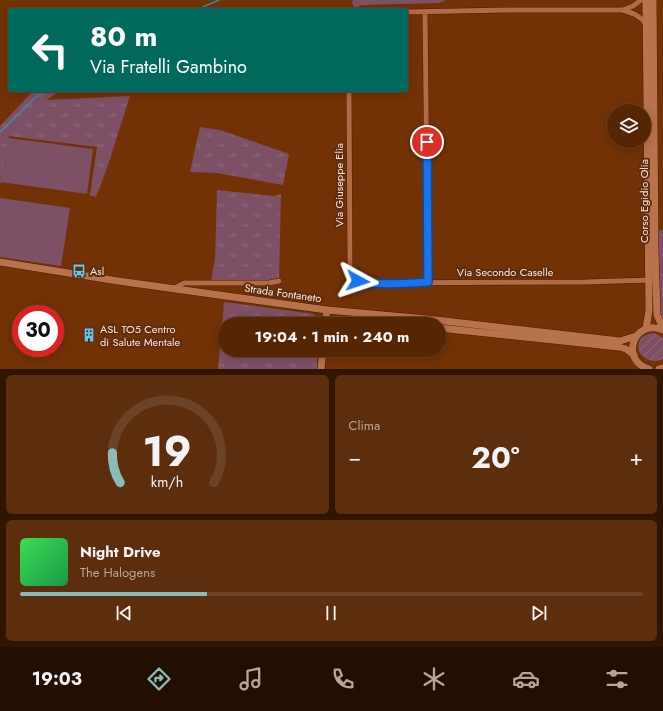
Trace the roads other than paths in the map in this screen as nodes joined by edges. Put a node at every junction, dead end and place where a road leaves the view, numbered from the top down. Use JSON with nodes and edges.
{"nodes":[{"id":1,"x":641,"y":0,"type":"edge"},
{"id":2,"x":646,"y":0,"type":"edge"},
{"id":3,"x":653,"y":0,"type":"edge"},
{"id":4,"x":622,"y":10,"type":"junction"},
{"id":5,"x":408,"y":12,"type":"edge"},
{"id":6,"x":425,"y":12,"type":"junction"},
{"id":7,"x":647,"y":25,"type":"junction"},
{"id":8,"x":349,"y":92,"type":"edge"},
{"id":9,"x":0,"y":262,"type":"edge"},
{"id":10,"x":354,"y":278,"type":"joint"},
{"id":11,"x":648,"y":280,"type":"junction"},
{"id":12,"x":656,"y":280,"type":"junction"},
{"id":13,"x":279,"y":281,"type":"dead end"},
{"id":14,"x":428,"y":282,"type":"junction"},
{"id":15,"x":172,"y":289,"type":"junction"},
{"id":16,"x":327,"y":310,"type":"junction"},
{"id":17,"x":392,"y":316,"type":"joint"},
{"id":18,"x":326,"y":317,"type":"edge"},
{"id":19,"x":446,"y":329,"type":"edge"},
{"id":20,"x":646,"y":329,"type":"junction"},
{"id":21,"x":663,"y":329,"type":"edge"},
{"id":22,"x":636,"y":336,"type":"junction"},
{"id":23,"x":634,"y":355,"type":"junction"},
{"id":24,"x":322,"y":357,"type":"edge"},
{"id":25,"x":642,"y":367,"type":"edge"},
{"id":26,"x":321,"y":369,"type":"edge"},
{"id":27,"x":649,"y":369,"type":"edge"}],
"edges":[{"from":1,"to":4,"type":"street"},
{"from":2,"to":7,"type":"street","name":"Corso Egidio Olia"},
{"from":3,"to":12,"type":"street","name":"Corso Egidio Olia"},
{"from":4,"to":6,"type":"street"},
{"from":4,"to":7,"type":"street"},
{"from":5,"to":6,"type":"street"},
{"from":6,"to":14,"type":"street"},
{"from":7,"to":11,"type":"street","name":"Corso Egidio Olia"},
{"from":8,"to":10,"type":"street","name":"Via Giuseppe Elia"},
{"from":9,"to":15,"type":"street","name":"Strada Fontaneto"},
{"from":10,"to":14,"type":"street","name":"Via Secondo Caselle"},
{"from":11,"to":12,"type":"street","name":"Via Secondo Caselle"},
{"from":11,"to":14,"type":"street","name":"Via Secondo Caselle"},
{"from":11,"to":20,"type":"street","name":"Corso Egidio Olia"},
{"from":12,"to":21,"type":"street","name":"Corso Egidio Olia"},
{"from":13,"to":15,"type":"street"},
{"from":15,"to":16,"type":"street","name":"Strada Fontaneto"},
{"from":16,"to":17,"type":"street","name":"Strada Fontaneto"},
{"from":16,"to":18,"type":"street"},
{"from":17,"to":22,"type":"street","name":"Strada Fontaneto"},
{"from":19,"to":23,"type":"street"},
{"from":20,"to":21,"type":"street"},
{"from":20,"to":22,"type":"street","name":"Strada Fontaneto"},
{"from":22,"to":23,"type":"street"},
{"from":23,"to":25,"type":"street"},
{"from":24,"to":26,"type":"street"},
{"from":25,"to":27,"type":"street"}]}
